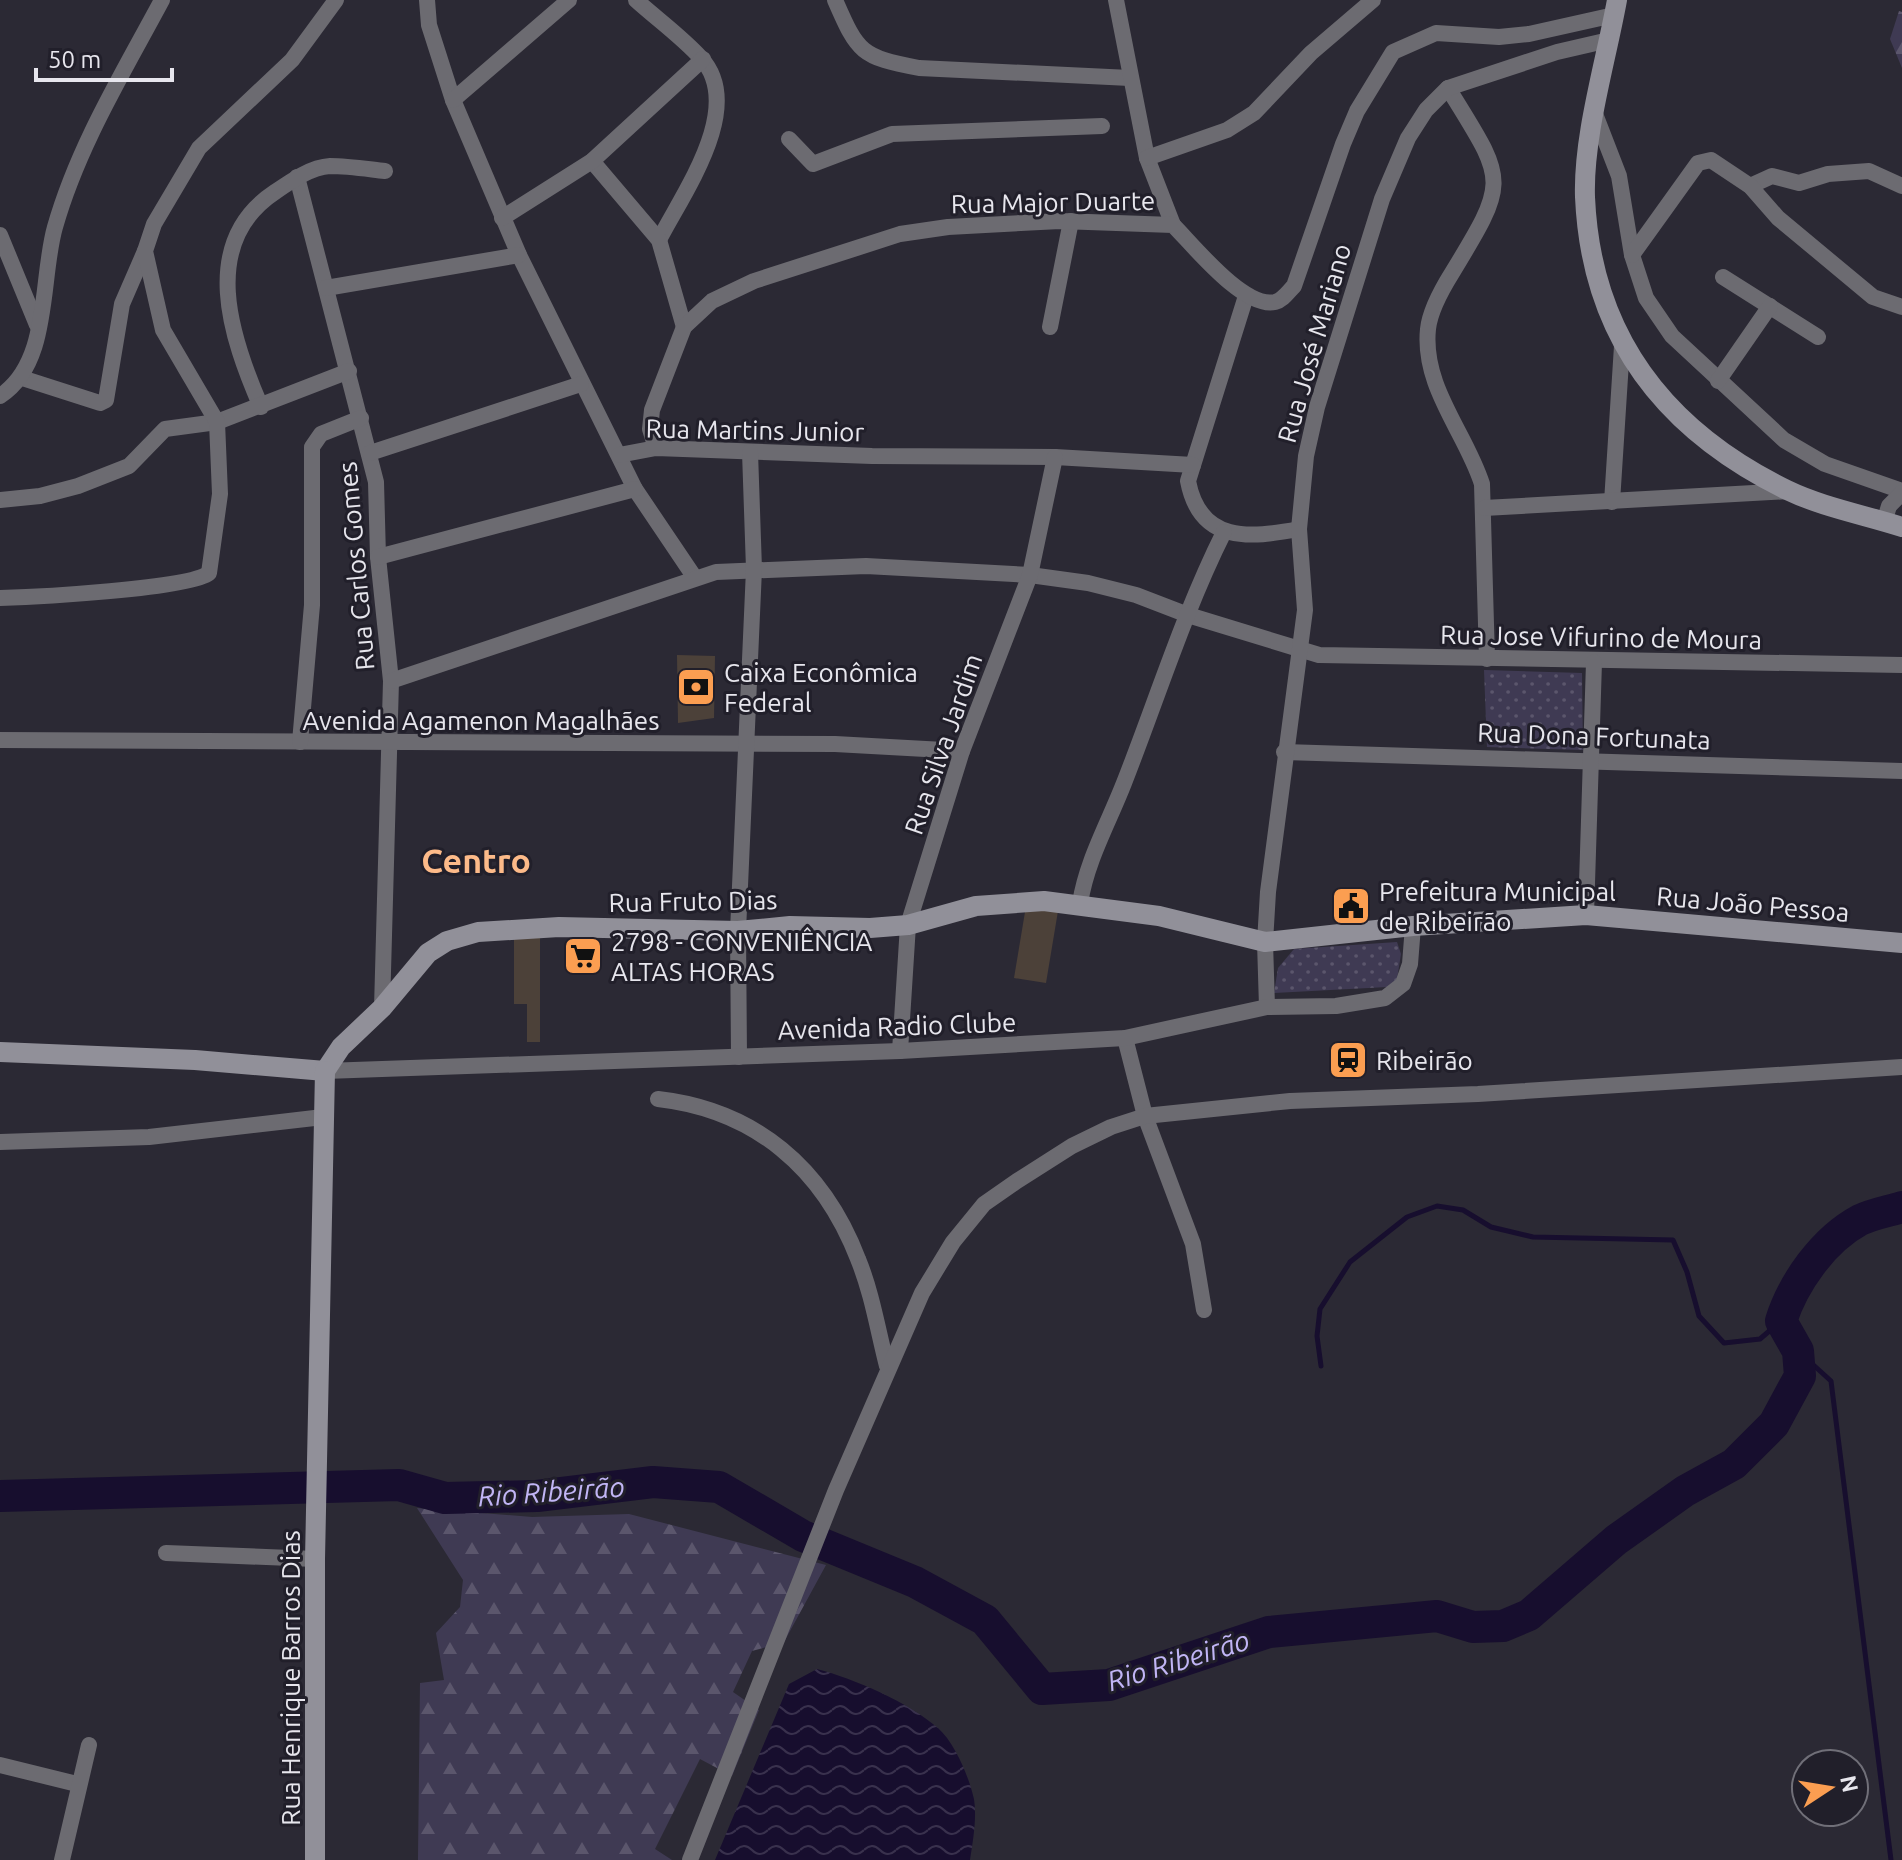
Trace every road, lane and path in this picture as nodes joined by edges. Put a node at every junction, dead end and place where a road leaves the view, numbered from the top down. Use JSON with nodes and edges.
{"nodes":[{"id":1,"x":162,"y":0,"type":"edge"},
{"id":2,"x":336,"y":0,"type":"edge"},
{"id":3,"x":427,"y":0,"type":"edge"},
{"id":4,"x":569,"y":0,"type":"edge"},
{"id":5,"x":636,"y":0,"type":"edge"},
{"id":6,"x":835,"y":0,"type":"edge"},
{"id":7,"x":1116,"y":0,"type":"edge"},
{"id":8,"x":1373,"y":0,"type":"edge"},
{"id":9,"x":1616,"y":8,"type":"edge"},
{"id":10,"x":1609,"y":40,"type":"junction"},
{"id":11,"x":703,"y":59,"type":"junction"},
{"id":12,"x":1130,"y":78,"type":"junction"},
{"id":13,"x":1448,"y":88,"type":"junction"},
{"id":14,"x":453,"y":100,"type":"junction"},
{"id":15,"x":1595,"y":114,"type":"junction"},
{"id":16,"x":1102,"y":126,"type":"dead end"},
{"id":17,"x":789,"y":139,"type":"dead end"},
{"id":18,"x":1147,"y":158,"type":"junction"},
{"id":19,"x":592,"y":161,"type":"junction"},
{"id":20,"x":385,"y":171,"type":"dead end"},
{"id":21,"x":297,"y":177,"type":"junction"},
{"id":22,"x":1750,"y":186,"type":"junction"},
{"id":23,"x":1902,"y":186,"type":"edge"},
{"id":24,"x":502,"y":218,"type":"junction"},
{"id":25,"x":1071,"y":221,"type":"junction"},
{"id":26,"x":1173,"y":225,"type":"junction"},
{"id":27,"x":0,"y":235,"type":"edge"},
{"id":28,"x":659,"y":240,"type":"junction"},
{"id":29,"x":145,"y":251,"type":"junction"},
{"id":30,"x":519,"y":255,"type":"junction"},
{"id":31,"x":1632,"y":255,"type":"junction"},
{"id":32,"x":1723,"y":277,"type":"dead end"},
{"id":33,"x":326,"y":288,"type":"junction"},
{"id":34,"x":1246,"y":296,"type":"junction"},
{"id":35,"x":1770,"y":306,"type":"junction"},
{"id":36,"x":1902,"y":307,"type":"edge"},
{"id":37,"x":38,"y":327,"type":"junction"},
{"id":38,"x":684,"y":327,"type":"junction"},
{"id":39,"x":1050,"y":327,"type":"dead end"},
{"id":40,"x":1818,"y":337,"type":"dead end"},
{"id":41,"x":1622,"y":346,"type":"junction"},
{"id":42,"x":349,"y":371,"type":"junction"},
{"id":43,"x":22,"y":378,"type":"junction"},
{"id":44,"x":1718,"y":381,"type":"junction"},
{"id":45,"x":581,"y":384,"type":"junction"},
{"id":46,"x":0,"y":396,"type":"edge"},
{"id":47,"x":261,"y":407,"type":"junction"},
{"id":48,"x":361,"y":418,"type":"junction"},
{"id":49,"x":217,"y":422,"type":"junction"},
{"id":50,"x":656,"y":448,"type":"junction"},
{"id":51,"x":750,"y":452,"type":"junction"},
{"id":52,"x":370,"y":453,"type":"junction"},
{"id":53,"x":619,"y":455,"type":"junction"},
{"id":54,"x":1055,"y":457,"type":"junction"},
{"id":55,"x":1193,"y":465,"type":"junction"},
{"id":56,"x":635,"y":489,"type":"junction"},
{"id":57,"x":1789,"y":491,"type":"junction"},
{"id":58,"x":1902,"y":492,"type":"edge"},
{"id":59,"x":0,"y":500,"type":"edge"},
{"id":60,"x":1612,"y":502,"type":"junction"},
{"id":61,"x":1484,"y":508,"type":"junction"},
{"id":62,"x":1893,"y":524,"type":"edge"},
{"id":63,"x":1299,"y":529,"type":"junction"},
{"id":64,"x":1224,"y":532,"type":"junction"},
{"id":65,"x":378,"y":557,"type":"junction"},
{"id":66,"x":754,"y":569,"type":"junction"},
{"id":67,"x":1030,"y":575,"type":"junction"},
{"id":68,"x":695,"y":578,"type":"junction"},
{"id":69,"x":0,"y":598,"type":"edge"},
{"id":70,"x":1188,"y":615,"type":"junction"},
{"id":71,"x":1302,"y":648,"type":"junction"},
{"id":72,"x":1487,"y":659,"type":"junction"},
{"id":73,"x":1594,"y":662,"type":"junction"},
{"id":74,"x":1902,"y":665,"type":"edge"},
{"id":75,"x":391,"y":681,"type":"junction"},
{"id":76,"x":0,"y":740,"type":"edge"},
{"id":77,"x":300,"y":742,"type":"junction"},
{"id":78,"x":388,"y":743,"type":"junction"},
{"id":79,"x":744,"y":744,"type":"junction"},
{"id":80,"x":962,"y":751,"type":"junction"},
{"id":81,"x":1284,"y":752,"type":"junction"},
{"id":82,"x":1591,"y":759,"type":"junction"},
{"id":83,"x":1902,"y":771,"type":"edge"},
{"id":84,"x":1080,"y":903,"type":"junction"},
{"id":85,"x":1586,"y":915,"type":"junction"},
{"id":86,"x":908,"y":925,"type":"junction"},
{"id":87,"x":1413,"y":926,"type":"junction"},
{"id":88,"x":738,"y":931,"type":"junction"},
{"id":89,"x":1265,"y":942,"type":"junction"},
{"id":90,"x":1902,"y":943,"type":"edge"},
{"id":91,"x":1267,"y":1007,"type":"junction"},
{"id":92,"x":382,"y":1008,"type":"junction"},
{"id":93,"x":1125,"y":1038,"type":"junction"},
{"id":94,"x":900,"y":1051,"type":"junction"},
{"id":95,"x":0,"y":1052,"type":"edge"},
{"id":96,"x":739,"y":1057,"type":"junction"},
{"id":97,"x":1902,"y":1067,"type":"edge"},
{"id":98,"x":325,"y":1071,"type":"junction"},
{"id":99,"x":658,"y":1099,"type":"dead end"},
{"id":100,"x":1145,"y":1116,"type":"junction"},
{"id":101,"x":323,"y":1117,"type":"junction"},
{"id":102,"x":0,"y":1142,"type":"edge"},
{"id":103,"x":1204,"y":1310,"type":"dead end"},
{"id":104,"x":887,"y":1366,"type":"junction"},
{"id":105,"x":166,"y":1553,"type":"dead end"},
{"id":106,"x":315,"y":1559,"type":"junction"},
{"id":107,"x":89,"y":1745,"type":"dead end"},
{"id":108,"x":0,"y":1765,"type":"edge"},
{"id":109,"x":77,"y":1784,"type":"junction"},
{"id":110,"x":62,"y":1860,"type":"edge"},
{"id":111,"x":315,"y":1860,"type":"edge"},
{"id":112,"x":690,"y":1860,"type":"edge"}],
"edges":[{"from":1,"to":37,"type":"street"},
{"from":2,"to":29,"type":"street"},
{"from":3,"to":14,"type":"street","name":"Rua Martins Junior"},
{"from":4,"to":14,"type":"street"},
{"from":5,"to":11,"type":"street"},
{"from":6,"to":12,"type":"street"},
{"from":7,"to":12,"type":"street"},
{"from":8,"to":18,"type":"street","name":"Rua Major Duarte"},
{"from":9,"to":10,"type":"street"},
{"from":9,"to":34,"type":"street"},
{"from":10,"to":13,"type":"street","name":"Rua José Mariano"},
{"from":10,"to":15,"type":"street"},
{"from":11,"to":19,"type":"street"},
{"from":11,"to":28,"type":"street"},
{"from":12,"to":18,"type":"street"},
{"from":13,"to":61,"type":"street"},
{"from":13,"to":63,"type":"street","name":"Rua José Mariano"},
{"from":14,"to":24,"type":"street","name":"Rua Martins Junior"},
{"from":15,"to":31,"type":"street"},
{"from":15,"to":41,"type":"street"},
{"from":16,"to":17,"type":"street"},
{"from":18,"to":26,"type":"street"},
{"from":19,"to":24,"type":"street"},
{"from":19,"to":28,"type":"street"},
{"from":20,"to":21,"type":"street"},
{"from":21,"to":33,"type":"street","name":"Rua Carlos Gomes"},
{"from":21,"to":47,"type":"street"},
{"from":22,"to":23,"type":"street"},
{"from":22,"to":31,"type":"street"},
{"from":22,"to":36,"type":"street"},
{"from":24,"to":30,"type":"street","name":"Rua Martins Junior"},
{"from":25,"to":26,"type":"street","name":"Rua Major Duarte"},
{"from":25,"to":38,"type":"street","name":"Rua Major Duarte"},
{"from":25,"to":39,"type":"street"},
{"from":26,"to":34,"type":"street","name":"Rua Major Duarte"},
{"from":27,"to":37,"type":"street"},
{"from":28,"to":38,"type":"street"},
{"from":29,"to":43,"type":"street"},
{"from":29,"to":49,"type":"street"},
{"from":30,"to":33,"type":"street"},
{"from":30,"to":45,"type":"street","name":"Rua Martins Junior"},
{"from":31,"to":44,"type":"street"},
{"from":32,"to":35,"type":"street"},
{"from":33,"to":42,"type":"street","name":"Rua Carlos Gomes"},
{"from":34,"to":55,"type":"street"},
{"from":35,"to":40,"type":"street"},
{"from":35,"to":44,"type":"street"},
{"from":37,"to":43,"type":"street"},
{"from":38,"to":50,"type":"street","name":"Rua Major Duarte"},
{"from":41,"to":57,"type":"street"},
{"from":41,"to":60,"type":"street"},
{"from":42,"to":47,"type":"street"},
{"from":42,"to":48,"type":"street","name":"Rua Carlos Gomes"},
{"from":43,"to":46,"type":"street"},
{"from":44,"to":58,"type":"street"},
{"from":45,"to":52,"type":"street"},
{"from":45,"to":53,"type":"street","name":"Rua Martins Junior"},
{"from":47,"to":49,"type":"street"},
{"from":48,"to":52,"type":"street","name":"Rua Carlos Gomes"},
{"from":48,"to":77,"type":"street"},
{"from":49,"to":59,"type":"street"},
{"from":49,"to":69,"type":"street"},
{"from":50,"to":51,"type":"street","name":"Rua Martins Junior"},
{"from":50,"to":53,"type":"street","name":"Rua Martins Junior"},
{"from":51,"to":54,"type":"street","name":"Rua Martins Junior"},
{"from":51,"to":66,"type":"street"},
{"from":52,"to":65,"type":"street","name":"Rua Carlos Gomes"},
{"from":53,"to":56,"type":"street"},
{"from":54,"to":55,"type":"street","name":"Rua Martins Junior"},
{"from":54,"to":67,"type":"street","name":"Rua Silva Jardim"},
{"from":55,"to":64,"type":"street"},
{"from":56,"to":65,"type":"street"},
{"from":56,"to":68,"type":"street"},
{"from":57,"to":60,"type":"street"},
{"from":57,"to":62,"type":"street"},
{"from":58,"to":62,"type":"street"},
{"from":60,"to":61,"type":"street"},
{"from":61,"to":72,"type":"street"},
{"from":63,"to":64,"type":"street"},
{"from":63,"to":71,"type":"street","name":"Rua José Mariano"},
{"from":64,"to":70,"type":"street"},
{"from":65,"to":75,"type":"street","name":"Rua Carlos Gomes"},
{"from":66,"to":67,"type":"street","name":"Rua Jose Vifurino de Moura"},
{"from":66,"to":68,"type":"street","name":"Rua Jose Vifurino de Moura"},
{"from":66,"to":79,"type":"street"},
{"from":67,"to":70,"type":"street","name":"Rua Jose Vifurino de Moura"},
{"from":67,"to":80,"type":"street","name":"Rua Silva Jardim"},
{"from":68,"to":75,"type":"street","name":"Rua Jose Vifurino de Moura"},
{"from":70,"to":71,"type":"street","name":"Rua Jose Vifurino de Moura"},
{"from":70,"to":84,"type":"street"},
{"from":71,"to":72,"type":"street","name":"Rua Jose Vifurino de Moura"},
{"from":71,"to":81,"type":"street","name":"Rua José Mariano"},
{"from":72,"to":73,"type":"street","name":"Rua Jose Vifurino de Moura"},
{"from":73,"to":74,"type":"street","name":"Rua Jose Vifurino de Moura"},
{"from":73,"to":82,"type":"street"},
{"from":75,"to":78,"type":"street","name":"Rua Carlos Gomes"},
{"from":76,"to":77,"type":"street","name":"Avenida Agamenon Magalhães"},
{"from":77,"to":78,"type":"street","name":"Avenida Agamenon Magalhães"},
{"from":78,"to":79,"type":"street","name":"Avenida Agamenon Magalhães"},
{"from":78,"to":92,"type":"street","name":"Rua Carlos Gomes"},
{"from":79,"to":80,"type":"street","name":"Avenida Agamenon Magalhães"},
{"from":79,"to":88,"type":"street"},
{"from":80,"to":86,"type":"street","name":"Rua Silva Jardim"},
{"from":81,"to":82,"type":"street","name":"Rua Dona Fortunata"},
{"from":81,"to":89,"type":"street","name":"Rua José Mariano"},
{"from":82,"to":83,"type":"street","name":"Rua Dona Fortunata"},
{"from":82,"to":85,"type":"street"},
{"from":84,"to":86,"type":"street","name":"Rua Fruto Dias"},
{"from":84,"to":89,"type":"street","name":"Rua João Pessoa"},
{"from":85,"to":87,"type":"street","name":"Rua João Pessoa"},
{"from":85,"to":90,"type":"street","name":"Rua João Pessoa"},
{"from":86,"to":88,"type":"street","name":"Rua Fruto Dias"},
{"from":86,"to":94,"type":"street","name":"Rua Silva Jardim"},
{"from":87,"to":89,"type":"street","name":"Rua João Pessoa"},
{"from":87,"to":91,"type":"street","name":"Avenida Radio Clube"},
{"from":88,"to":92,"type":"street","name":"Rua Fruto Dias"},
{"from":88,"to":96,"type":"street"},
{"from":89,"to":91,"type":"street","name":"Rua José Mariano"},
{"from":91,"to":93,"type":"street","name":"Avenida Radio Clube"},
{"from":92,"to":98,"type":"street","name":"Rua Fruto Dias"},
{"from":93,"to":94,"type":"street","name":"Avenida Radio Clube"},
{"from":93,"to":100,"type":"street"},
{"from":94,"to":96,"type":"street","name":"Avenida Radio Clube"},
{"from":95,"to":98,"type":"street"},
{"from":96,"to":98,"type":"street","name":"Avenida Radio Clube"},
{"from":97,"to":100,"type":"street"},
{"from":98,"to":101,"type":"street","name":"Rua Henrique Barros Dias"},
{"from":99,"to":104,"type":"street"},
{"from":100,"to":103,"type":"street"},
{"from":100,"to":104,"type":"street"},
{"from":101,"to":102,"type":"street"},
{"from":101,"to":106,"type":"street","name":"Rua Henrique Barros Dias"},
{"from":104,"to":112,"type":"street"},
{"from":105,"to":106,"type":"street"},
{"from":106,"to":111,"type":"street","name":"Rua Henrique Barros Dias"},
{"from":107,"to":109,"type":"street"},
{"from":108,"to":109,"type":"street"},
{"from":109,"to":110,"type":"street"}]}
